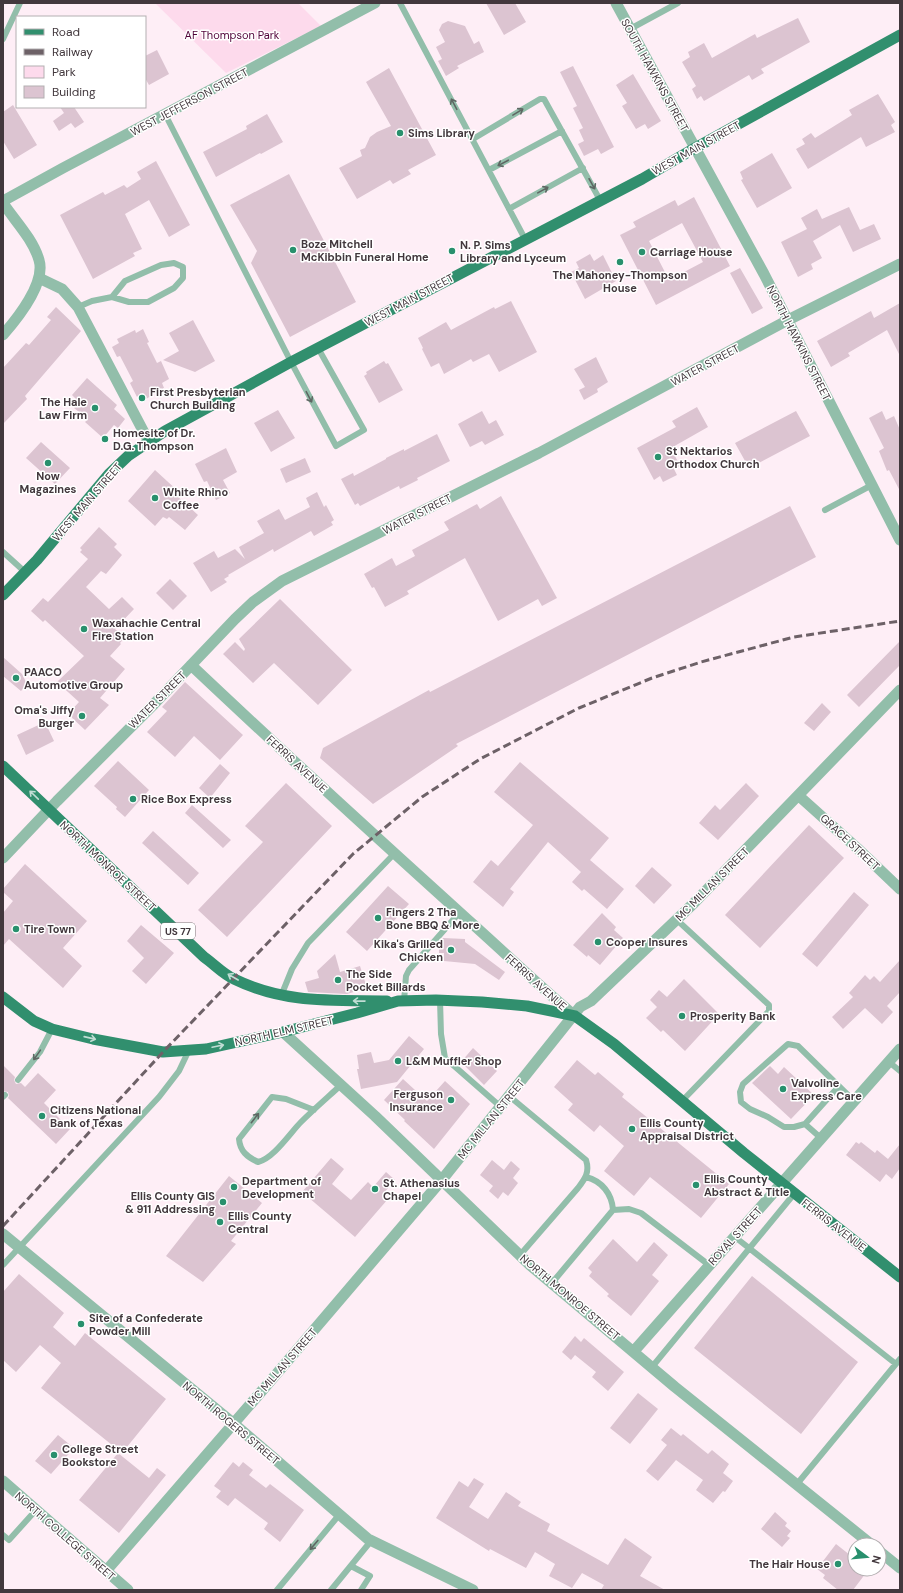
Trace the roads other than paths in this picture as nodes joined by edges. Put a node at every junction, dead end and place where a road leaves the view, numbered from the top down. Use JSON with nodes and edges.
{"nodes":[{"id":1,"x":20,"y":3,"type":"edge"},
{"id":2,"x":375,"y":3,"type":"edge"},
{"id":3,"x":400,"y":3,"type":"edge"},
{"id":4,"x":616,"y":3,"type":"edge"},
{"id":5,"x":678,"y":3,"type":"edge"},
{"id":6,"x":630,"y":29,"type":"junction"},
{"id":7,"x":900,"y":35,"type":"edge"},
{"id":8,"x":3,"y":39,"type":"edge"},
{"id":9,"x":165,"y":114,"type":"junction"},
{"id":10,"x":562,"y":131,"type":"junction"},
{"id":11,"x":472,"y":139,"type":"junction"},
{"id":12,"x":695,"y":148,"type":"junction"},
{"id":13,"x":583,"y":168,"type":"junction"},
{"id":14,"x":489,"y":170,"type":"junction"},
{"id":15,"x":600,"y":200,"type":"junction"},
{"id":16,"x":3,"y":202,"type":"edge"},
{"id":17,"x":509,"y":209,"type":"junction"},
{"id":18,"x":525,"y":239,"type":"junction"},
{"id":19,"x":900,"y":264,"type":"edge"},
{"id":20,"x":39,"y":278,"type":"junction"},
{"id":21,"x":112,"y":297,"type":"junction"},
{"id":22,"x":78,"y":306,"type":"junction"},
{"id":23,"x":788,"y":320,"type":"junction"},
{"id":24,"x":3,"y":335,"type":"edge"},
{"id":25,"x":318,"y":348,"type":"junction"},
{"id":26,"x":291,"y":362,"type":"junction"},
{"id":27,"x":149,"y":442,"type":"junction"},
{"id":28,"x":872,"y":485,"type":"junction"},
{"id":29,"x":825,"y":510,"type":"dead end"},
{"id":30,"x":900,"y":540,"type":"edge"},
{"id":31,"x":3,"y":552,"type":"edge"},
{"id":32,"x":25,"y":572,"type":"junction"},
{"id":33,"x":3,"y":595,"type":"edge"},
{"id":34,"x":191,"y":665,"type":"junction"},
{"id":35,"x":900,"y":690,"type":"edge"},
{"id":36,"x":3,"y":766,"type":"edge"},
{"id":37,"x":799,"y":796,"type":"junction"},
{"id":38,"x":49,"y":810,"type":"junction"},
{"id":39,"x":394,"y":854,"type":"junction"},
{"id":40,"x":3,"y":858,"type":"edge"},
{"id":41,"x":900,"y":889,"type":"edge"},
{"id":42,"x":460,"y":912,"type":"junction"},
{"id":43,"x":677,"y":920,"type":"junction"},
{"id":44,"x":281,"y":996,"type":"junction"},
{"id":45,"x":3,"y":997,"type":"edge"},
{"id":46,"x":440,"y":1000,"type":"junction"},
{"id":47,"x":401,"y":1001,"type":"junction"},
{"id":48,"x":574,"y":1016,"type":"junction"},
{"id":49,"x":52,"y":1029,"type":"junction"},
{"id":50,"x":283,"y":1032,"type":"junction"},
{"id":51,"x":900,"y":1049,"type":"edge"},
{"id":52,"x":189,"y":1050,"type":"junction"},
{"id":53,"x":889,"y":1062,"type":"junction"},
{"id":54,"x":900,"y":1071,"type":"edge"},
{"id":55,"x":18,"y":1080,"type":"dead end"},
{"id":56,"x":341,"y":1085,"type":"junction"},
{"id":57,"x":839,"y":1086,"type":"junction"},
{"id":58,"x":509,"y":1096,"type":"junction"},
{"id":59,"x":682,"y":1101,"type":"junction"},
{"id":60,"x":854,"y":1101,"type":"junction"},
{"id":61,"x":501,"y":1107,"type":"junction"},
{"id":62,"x":314,"y":1110,"type":"junction"},
{"id":63,"x":804,"y":1124,"type":"junction"},
{"id":64,"x":822,"y":1138,"type":"junction"},
{"id":65,"x":586,"y":1177,"type":"junction"},
{"id":66,"x":441,"y":1181,"type":"junction"},
{"id":67,"x":782,"y":1184,"type":"junction"},
{"id":68,"x":794,"y":1194,"type":"junction"},
{"id":69,"x":613,"y":1210,"type":"junction"},
{"id":70,"x":3,"y":1234,"type":"edge"},
{"id":71,"x":735,"y":1237,"type":"junction"},
{"id":72,"x":19,"y":1247,"type":"junction"},
{"id":73,"x":749,"y":1248,"type":"junction"},
{"id":74,"x":520,"y":1255,"type":"junction"},
{"id":75,"x":3,"y":1265,"type":"edge"},
{"id":76,"x":708,"y":1265,"type":"junction"},
{"id":77,"x":900,"y":1277,"type":"edge"},
{"id":78,"x":552,"y":1283,"type":"junction"},
{"id":79,"x":634,"y":1351,"type":"junction"},
{"id":80,"x":898,"y":1362,"type":"edge"},
{"id":81,"x":652,"y":1367,"type":"junction"},
{"id":82,"x":233,"y":1423,"type":"junction"},
{"id":83,"x":3,"y":1481,"type":"edge"},
{"id":84,"x":798,"y":1484,"type":"junction"},
{"id":85,"x":36,"y":1510,"type":"junction"},
{"id":86,"x":339,"y":1515,"type":"junction"},
{"id":87,"x":3,"y":1535,"type":"edge"},
{"id":88,"x":862,"y":1537,"type":"edge"},
{"id":89,"x":371,"y":1541,"type":"junction"},
{"id":90,"x":887,"y":1557,"type":"edge"},
{"id":91,"x":351,"y":1566,"type":"junction"},
{"id":92,"x":900,"y":1568,"type":"edge"},
{"id":93,"x":106,"y":1571,"type":"junction"},
{"id":94,"x":128,"y":1590,"type":"edge"},
{"id":95,"x":277,"y":1590,"type":"edge"},
{"id":96,"x":331,"y":1590,"type":"edge"},
{"id":97,"x":361,"y":1590,"type":"edge"},
{"id":98,"x":473,"y":1590,"type":"edge"}],
"edges":[{"from":1,"to":8,"type":"lane"},
{"from":2,"to":9,"type":"street","name":"WEST JEFFERSON STREET"},
{"from":11,"to":3,"type":"lane","one_way":true},
{"from":4,"to":6,"type":"street","name":"SOUTH HAWKINS STREET"},
{"from":5,"to":6,"type":"lane"},
{"from":6,"to":12,"type":"street","name":"SOUTH HAWKINS STREET"},
{"from":7,"to":12,"type":"main road","name":"WEST MAIN STREET"},
{"from":9,"to":16,"type":"street","name":"WEST JEFFERSON STREET"},
{"from":9,"to":26,"type":"lane"},
{"from":11,"to":10,"type":"lane","one_way":true},
{"from":10,"to":13,"type":"lane"},
{"from":10,"to":14,"type":"lane","one_way":true},
{"from":11,"to":14,"type":"lane"},
{"from":12,"to":15,"type":"main road","name":"WEST MAIN STREET"},
{"from":12,"to":23,"type":"street","name":"NORTH HAWKINS STREET"},
{"from":13,"to":15,"type":"lane","one_way":true},
{"from":17,"to":13,"type":"lane","one_way":true},
{"from":14,"to":17,"type":"lane"},
{"from":15,"to":18,"type":"main road","name":"WEST MAIN STREET"},
{"from":16,"to":20,"type":"street"},
{"from":17,"to":18,"type":"lane"},
{"from":18,"to":25,"type":"main road","name":"WEST MAIN STREET"},
{"from":19,"to":23,"type":"street","name":"WATER STREET"},
{"from":20,"to":22,"type":"street"},
{"from":20,"to":24,"type":"street"},
{"from":21,"to":21,"type":"lane"},
{"from":21,"to":22,"type":"lane"},
{"from":22,"to":27,"type":"street"},
{"from":23,"to":28,"type":"street","name":"NORTH HAWKINS STREET"},
{"from":23,"to":34,"type":"street","name":"WATER STREET"},
{"from":25,"to":26,"type":"main road","name":"WEST MAIN STREET"},
{"from":26,"to":25,"type":"lane","one_way":true},
{"from":26,"to":27,"type":"main road","name":"WEST MAIN STREET"},
{"from":27,"to":32,"type":"main road","name":"WEST MAIN STREET"},
{"from":28,"to":29,"type":"lane"},
{"from":28,"to":30,"type":"street","name":"NORTH HAWKINS STREET"},
{"from":31,"to":32,"type":"lane"},
{"from":32,"to":33,"type":"main road","name":"WEST MAIN STREET"},
{"from":34,"to":38,"type":"street","name":"WATER STREET"},
{"from":34,"to":39,"type":"street","name":"FERRIS AVENUE"},
{"from":35,"to":37,"type":"street","name":"MC MILLAN STREET"},
{"from":38,"to":36,"type":"main road","name":"NORTH MONROE STREET","number":"US 77","one_way":true},
{"from":37,"to":41,"type":"street","name":"GRACE STREET"},
{"from":37,"to":43,"type":"street","name":"MC MILLAN STREET"},
{"from":38,"to":40,"type":"street","name":"WATER STREET"},
{"from":44,"to":38,"type":"main road","name":"NORTH MONROE STREET","number":"US 77","one_way":true},
{"from":39,"to":42,"type":"street","name":"FERRIS AVENUE"},
{"from":39,"to":44,"type":"lane"},
{"from":42,"to":47,"type":"lane"},
{"from":42,"to":48,"type":"street","name":"FERRIS AVENUE"},
{"from":43,"to":48,"type":"street","name":"MC MILLAN STREET"},
{"from":43,"to":59,"type":"lane"},
{"from":47,"to":44,"type":"main road","name":"NORTH MONROE STREET","number":"US 77","one_way":true},
{"from":45,"to":49,"type":"main road","name":"NORTH ELM STREET","number":"US 77"},
{"from":46,"to":47,"type":"main road","name":"NORTH ELM STREET","number":"US 77"},
{"from":46,"to":48,"type":"main road","name":"NORTH ELM STREET","number":"US 77"},
{"from":46,"to":61,"type":"lane"},
{"from":47,"to":50,"type":"main road","name":"NORTH ELM STREET","number":"US 77"},
{"from":48,"to":58,"type":"street","name":"MC MILLAN STREET"},
{"from":48,"to":59,"type":"main road","name":"FERRIS AVENUE","number":"US 77"},
{"from":49,"to":52,"type":"main road","name":"NORTH ELM STREET","number":"US 77","one_way":true},
{"from":49,"to":55,"type":"lane","one_way":true},
{"from":52,"to":50,"type":"main road","name":"NORTH ELM STREET","number":"US 77","one_way":true},
{"from":50,"to":56,"type":"street","name":"NORTH MONROE STREET"},
{"from":51,"to":53,"type":"street","name":"ROYAL STREET"},
{"from":52,"to":72,"type":"lane"},
{"from":53,"to":54,"type":"lane"},
{"from":53,"to":60,"type":"street","name":"ROYAL STREET"},
{"from":56,"to":62,"type":"lane"},
{"from":56,"to":66,"type":"street","name":"NORTH MONROE STREET"},
{"from":57,"to":60,"type":"lane"},
{"from":57,"to":63,"type":"lane"},
{"from":57,"to":63,"type":"lane"},
{"from":58,"to":61,"type":"street","name":"MC MILLAN STREET"},
{"from":58,"to":65,"type":"lane"},
{"from":59,"to":67,"type":"main road","name":"FERRIS AVENUE","number":"US 77"},
{"from":60,"to":64,"type":"street","name":"ROYAL STREET"},
{"from":61,"to":66,"type":"street","name":"MC MILLAN STREET"},
{"from":62,"to":62,"type":"lane","one_way":true},
{"from":63,"to":64,"type":"lane"},
{"from":64,"to":67,"type":"street","name":"ROYAL STREET"},
{"from":65,"to":69,"type":"lane"},
{"from":65,"to":74,"type":"lane"},
{"from":66,"to":74,"type":"street","name":"NORTH MONROE STREET"},
{"from":66,"to":82,"type":"street","name":"MC MILLAN STREET"},
{"from":67,"to":68,"type":"main road","name":"FERRIS AVENUE","number":"US 77"},
{"from":67,"to":71,"type":"street","name":"ROYAL STREET"},
{"from":68,"to":73,"type":"lane"},
{"from":68,"to":77,"type":"main road","name":"FERRIS AVENUE","number":"US 77"},
{"from":69,"to":76,"type":"lane"},
{"from":69,"to":78,"type":"lane"},
{"from":70,"to":72,"type":"street","name":"NORTH ROGERS STREET"},
{"from":71,"to":73,"type":"lane"},
{"from":71,"to":76,"type":"street","name":"ROYAL STREET"},
{"from":72,"to":75,"type":"lane"},
{"from":72,"to":82,"type":"street","name":"NORTH ROGERS STREET"},
{"from":73,"to":80,"type":"lane"},
{"from":73,"to":81,"type":"lane"},
{"from":74,"to":78,"type":"street","name":"NORTH MONROE STREET"},
{"from":76,"to":79,"type":"street","name":"ROYAL STREET"},
{"from":78,"to":79,"type":"street","name":"NORTH MONROE STREET"},
{"from":79,"to":81,"type":"street","name":"NORTH MONROE STREET"},
{"from":80,"to":84,"type":"lane"},
{"from":81,"to":84,"type":"street","name":"NORTH MONROE STREET"},
{"from":82,"to":86,"type":"street","name":"NORTH ROGERS STREET"},
{"from":82,"to":93,"type":"street","name":"MC MILLAN STREET"},
{"from":83,"to":85,"type":"street","name":"NORTH COLLEGE STREET"},
{"from":84,"to":88,"type":"street","name":"NORTH MONROE STREET"},
{"from":85,"to":87,"type":"lane"},
{"from":85,"to":93,"type":"street","name":"NORTH COLLEGE STREET"},
{"from":86,"to":89,"type":"street","name":"NORTH ROGERS STREET"},
{"from":86,"to":95,"type":"lane","one_way":true},
{"from":89,"to":91,"type":"lane"},
{"from":89,"to":98,"type":"street","name":"NORTH ROGERS STREET"},
{"from":90,"to":92,"type":"street"},
{"from":91,"to":96,"type":"lane"},
{"from":91,"to":97,"type":"lane"},
{"from":93,"to":94,"type":"street","name":"NORTH COLLEGE STREET"}]}
